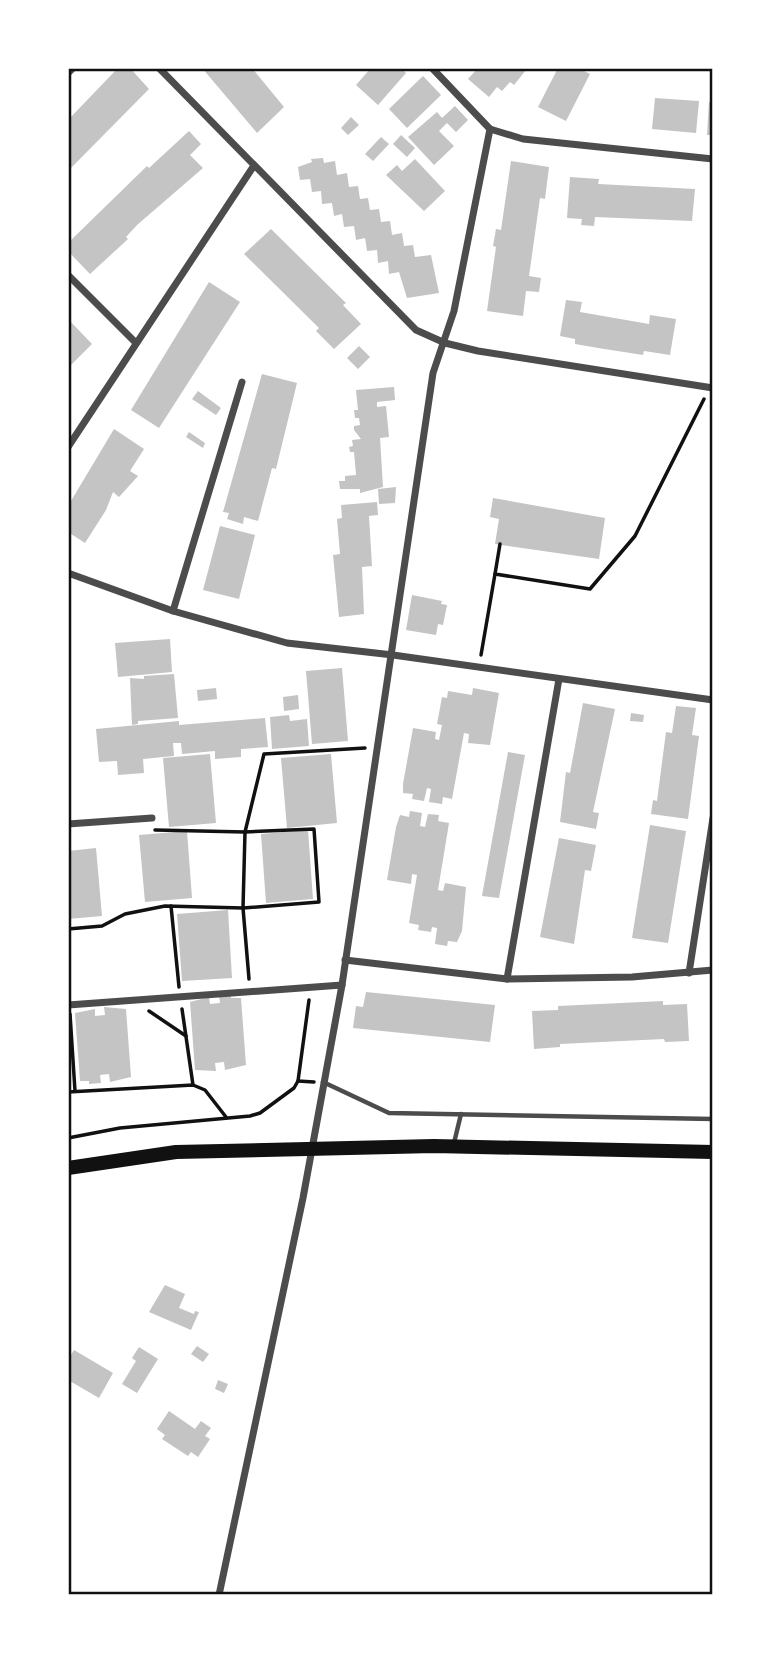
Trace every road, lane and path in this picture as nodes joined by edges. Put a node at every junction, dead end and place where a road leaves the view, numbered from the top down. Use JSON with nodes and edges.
{"nodes":[{"id":1,"x":73,"y":68,"type":"edge"},
{"id":2,"x":159,"y":68,"type":"edge"},
{"id":3,"x":432,"y":68,"type":"edge"},
{"id":4,"x":68,"y":73,"type":"edge"},
{"id":5,"x":490,"y":129,"type":"junction"},
{"id":6,"x":713,"y":159,"type":"edge"},
{"id":7,"x":253,"y":167,"type":"junction"},
{"id":8,"x":68,"y":275,"type":"edge"},
{"id":9,"x":136,"y":342,"type":"junction"},
{"id":10,"x":445,"y":343,"type":"junction"},
{"id":11,"x":242,"y":382,"type":"dead end"},
{"id":12,"x":711,"y":388,"type":"edge"},
{"id":13,"x":68,"y":447,"type":"edge"},
{"id":14,"x":499,"y":544,"type":"dead end"},
{"id":15,"x":68,"y":573,"type":"edge"},
{"id":16,"x":495,"y":574,"type":"junction"},
{"id":17,"x":173,"y":611,"type":"junction"},
{"id":18,"x":393,"y":654,"type":"junction"},
{"id":19,"x":479,"y":667,"type":"junction"},
{"id":20,"x":559,"y":678,"type":"junction"},
{"id":21,"x":713,"y":700,"type":"edge"},
{"id":22,"x":379,"y":747,"type":"junction"},
{"id":23,"x":152,"y":818,"type":"joint"},
{"id":24,"x":713,"y":818,"type":"edge"},
{"id":25,"x":68,"y":824,"type":"edge"},
{"id":26,"x":245,"y":832,"type":"junction"},
{"id":27,"x":171,"y":906,"type":"junction"},
{"id":28,"x":243,"y":908,"type":"junction"},
{"id":29,"x":68,"y":929,"type":"edge"},
{"id":30,"x":345,"y":960,"type":"junction"},
{"id":31,"x":713,"y":970,"type":"edge"},
{"id":32,"x":689,"y":973,"type":"junction"},
{"id":33,"x":508,"y":979,"type":"junction"},
{"id":34,"x":342,"y":985,"type":"junction"},
{"id":35,"x":311,"y":987,"type":"junction"},
{"id":36,"x":250,"y":992,"type":"junction"},
{"id":37,"x":180,"y":997,"type":"junction"},
{"id":38,"x":133,"y":1001,"type":"junction"},
{"id":39,"x":69,"y":1005,"type":"edge"},
{"id":40,"x":186,"y":1036,"type":"junction"},
{"id":41,"x":70,"y":1047,"type":"edge"},
{"id":42,"x":323,"y":1082,"type":"junction"},
{"id":43,"x":192,"y":1085,"type":"junction"},
{"id":44,"x":68,"y":1092,"type":"edge"},
{"id":45,"x":75,"y":1092,"type":"junction"},
{"id":46,"x":461,"y":1114,"type":"junction"},
{"id":47,"x":226,"y":1118,"type":"junction"},
{"id":48,"x":713,"y":1119,"type":"edge"},
{"id":49,"x":68,"y":1139,"type":"edge"},
{"id":50,"x":453,"y":1147,"type":"junction"},
{"id":51,"x":310,"y":1149,"type":"junction"},
{"id":52,"x":713,"y":1152,"type":"edge"},
{"id":53,"x":68,"y":1168,"type":"edge"},
{"id":54,"x":219,"y":1595,"type":"edge"}],
"edges":[{"from":1,"to":4,"type":"street"},
{"from":2,"to":7,"type":"street"},
{"from":3,"to":5,"type":"street"},
{"from":5,"to":6,"type":"street"},
{"from":5,"to":10,"type":"street"},
{"from":7,"to":9,"type":"street"},
{"from":7,"to":10,"type":"street"},
{"from":8,"to":9,"type":"street"},
{"from":9,"to":13,"type":"street"},
{"from":10,"to":12,"type":"street"},
{"from":10,"to":18,"type":"street"},
{"from":11,"to":17,"type":"street"},
{"from":12,"to":16,"type":"path"},
{"from":14,"to":16,"type":"path"},
{"from":15,"to":17,"type":"street"},
{"from":16,"to":19,"type":"path"},
{"from":17,"to":18,"type":"street"},
{"from":18,"to":19,"type":"street"},
{"from":18,"to":22,"type":"street"},
{"from":19,"to":20,"type":"street"},
{"from":20,"to":21,"type":"street"},
{"from":20,"to":33,"type":"street"},
{"from":22,"to":26,"type":"path"},
{"from":22,"to":30,"type":"street"},
{"from":23,"to":25,"type":"street"},
{"from":23,"to":26,"type":"path"},
{"from":24,"to":32,"type":"street"},
{"from":26,"to":28,"type":"path"},
{"from":26,"to":28,"type":"path"},
{"from":27,"to":28,"type":"path"},
{"from":27,"to":29,"type":"path"},
{"from":27,"to":37,"type":"path"},
{"from":28,"to":36,"type":"path"},
{"from":30,"to":33,"type":"street"},
{"from":30,"to":34,"type":"street"},
{"from":31,"to":32,"type":"street"},
{"from":32,"to":33,"type":"street"},
{"from":34,"to":35,"type":"street"},
{"from":34,"to":42,"type":"street"},
{"from":35,"to":36,"type":"street"},
{"from":35,"to":47,"type":"path"},
{"from":36,"to":37,"type":"street"},
{"from":37,"to":38,"type":"street"},
{"from":37,"to":40,"type":"path"},
{"from":38,"to":39,"type":"street"},
{"from":38,"to":40,"type":"path"},
{"from":39,"to":41,"type":"path"},
{"from":40,"to":43,"type":"path"},
{"from":41,"to":45,"type":"path"},
{"from":42,"to":46,"type":"lane"},
{"from":42,"to":51,"type":"street"},
{"from":43,"to":45,"type":"path"},
{"from":43,"to":47,"type":"path"},
{"from":44,"to":45,"type":"path"},
{"from":46,"to":48,"type":"lane"},
{"from":46,"to":50,"type":"lane"},
{"from":47,"to":49,"type":"path"},
{"from":50,"to":51,"type":"main road"},
{"from":50,"to":52,"type":"main road"},
{"from":51,"to":53,"type":"main road"},
{"from":51,"to":54,"type":"street"}]}
